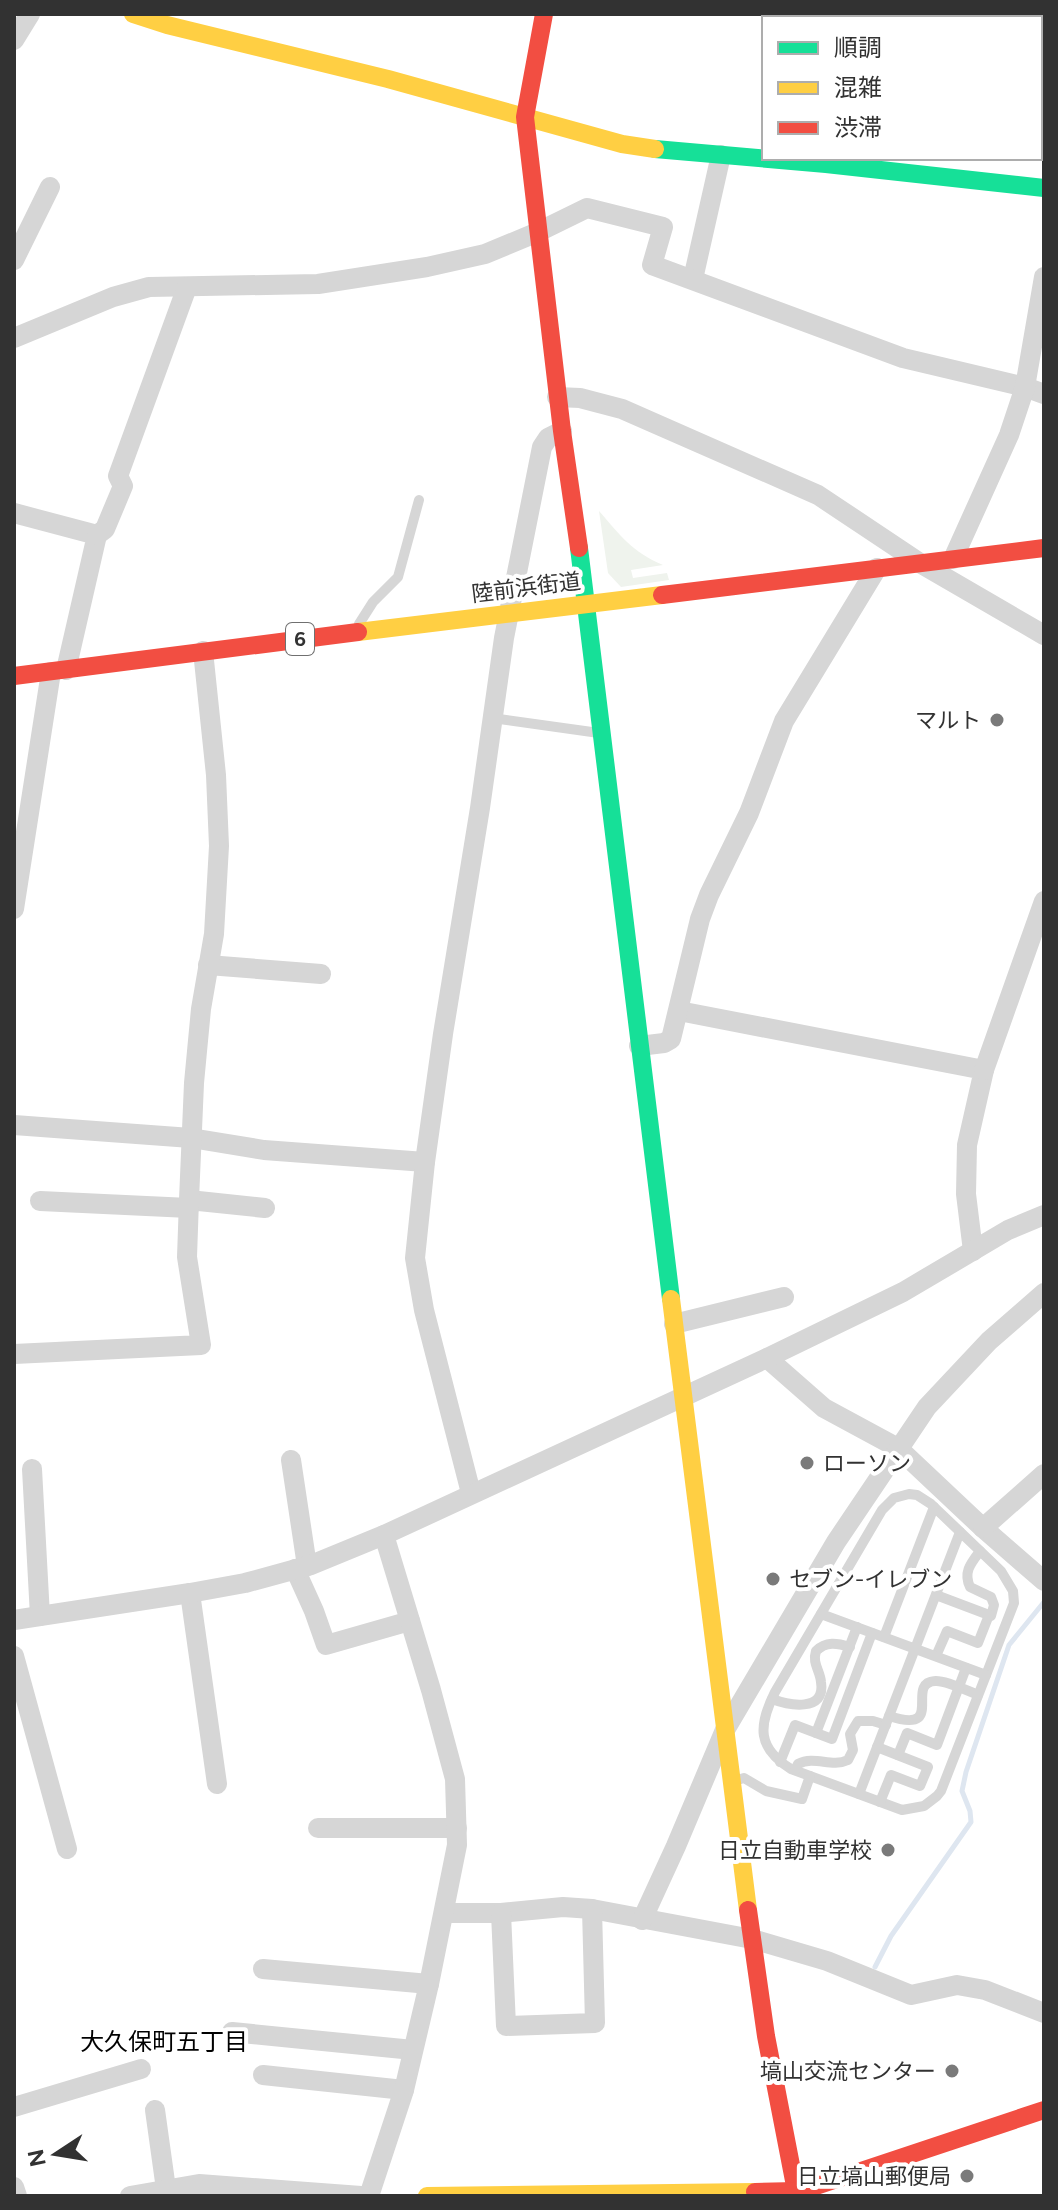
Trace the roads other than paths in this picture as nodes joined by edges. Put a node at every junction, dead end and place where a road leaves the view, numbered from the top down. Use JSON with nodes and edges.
{"nodes":[{"id":1,"x":30,"y":14,"type":"edge"},
{"id":2,"x":133,"y":14,"type":"edge"},
{"id":3,"x":544,"y":14,"type":"edge"},
{"id":4,"x":14,"y":40,"type":"edge"},
{"id":5,"x":525,"y":117,"type":"junction"},
{"id":6,"x":721,"y":155,"type":"junction"},
{"id":7,"x":762,"y":157,"type":"edge"},
{"id":8,"x":807,"y":160,"type":"edge"},
{"id":9,"x":875,"y":164,"type":"edge"},
{"id":10,"x":50,"y":187,"type":"dead end"},
{"id":11,"x":1044,"y":188,"type":"edge"},
{"id":12,"x":538,"y":232,"type":"junction"},
{"id":13,"x":14,"y":260,"type":"edge"},
{"id":14,"x":1044,"y":277,"type":"edge"},
{"id":15,"x":693,"y":279,"type":"junction"},
{"id":16,"x":187,"y":287,"type":"junction"},
{"id":17,"x":14,"y":338,"type":"edge"},
{"id":18,"x":1035,"y":390,"type":"edge"},
{"id":19,"x":557,"y":397,"type":"junction"},
{"id":20,"x":562,"y":431,"type":"junction"},
{"id":21,"x":419,"y":500,"type":"dead end"},
{"id":22,"x":14,"y":513,"type":"edge"},
{"id":23,"x":97,"y":535,"type":"junction"},
{"id":24,"x":1044,"y":548,"type":"edge"},
{"id":25,"x":953,"y":559,"type":"junction"},
{"id":26,"x":920,"y":563,"type":"junction"},
{"id":27,"x":877,"y":568,"type":"junction"},
{"id":28,"x":587,"y":604,"type":"junction"},
{"id":29,"x":508,"y":614,"type":"junction"},
{"id":30,"x":354,"y":633,"type":"junction"},
{"id":31,"x":1044,"y":635,"type":"edge"},
{"id":32,"x":203,"y":651,"type":"junction"},
{"id":33,"x":58,"y":671,"type":"junction"},
{"id":34,"x":14,"y":676,"type":"edge"},
{"id":35,"x":492,"y":718,"type":"junction"},
{"id":36,"x":601,"y":733,"type":"junction"},
{"id":37,"x":19,"y":844,"type":"edge"},
{"id":38,"x":1044,"y":901,"type":"edge"},
{"id":39,"x":14,"y":909,"type":"edge"},
{"id":40,"x":208,"y":965,"type":"junction"},
{"id":41,"x":321,"y":974,"type":"dead end"},
{"id":42,"x":679,"y":1011,"type":"junction"},
{"id":43,"x":639,"y":1046,"type":"junction"},
{"id":44,"x":984,"y":1070,"type":"junction"},
{"id":45,"x":14,"y":1125,"type":"edge"},
{"id":46,"x":191,"y":1138,"type":"junction"},
{"id":47,"x":425,"y":1162,"type":"junction"},
{"id":48,"x":40,"y":1201,"type":"dead end"},
{"id":49,"x":189,"y":1204,"type":"junction"},
{"id":50,"x":265,"y":1208,"type":"dead end"},
{"id":51,"x":1044,"y":1215,"type":"edge"},
{"id":52,"x":973,"y":1251,"type":"junction"},
{"id":53,"x":1044,"y":1293,"type":"edge"},
{"id":54,"x":784,"y":1297,"type":"dead end"},
{"id":55,"x":674,"y":1324,"type":"junction"},
{"id":56,"x":14,"y":1354,"type":"edge"},
{"id":57,"x":767,"y":1358,"type":"junction"},
{"id":58,"x":683,"y":1396,"type":"junction"},
{"id":59,"x":898,"y":1448,"type":"junction"},
{"id":60,"x":291,"y":1460,"type":"dead end"},
{"id":61,"x":32,"y":1469,"type":"dead end"},
{"id":62,"x":1044,"y":1474,"type":"edge"},
{"id":63,"x":471,"y":1493,"type":"junction"},
{"id":64,"x":934,"y":1507,"type":"junction"},
{"id":65,"x":983,"y":1528,"type":"junction"},
{"id":66,"x":960,"y":1532,"type":"junction"},
{"id":67,"x":384,"y":1535,"type":"junction"},
{"id":68,"x":980,"y":1551,"type":"junction"},
{"id":69,"x":301,"y":1568,"type":"junction"},
{"id":70,"x":1044,"y":1581,"type":"edge"},
{"id":71,"x":190,"y":1593,"type":"junction"},
{"id":72,"x":936,"y":1595,"type":"junction"},
{"id":73,"x":821,"y":1614,"type":"junction"},
{"id":74,"x":40,"y":1616,"type":"junction"},
{"id":75,"x":990,"y":1616,"type":"junction"},
{"id":76,"x":14,"y":1620,"type":"edge"},
{"id":77,"x":410,"y":1621,"type":"junction"},
{"id":78,"x":1007,"y":1622,"type":"junction"},
{"id":79,"x":857,"y":1627,"type":"junction"},
{"id":80,"x":872,"y":1633,"type":"junction"},
{"id":81,"x":884,"y":1637,"type":"junction"},
{"id":82,"x":850,"y":1647,"type":"junction"},
{"id":83,"x":915,"y":1648,"type":"junction"},
{"id":84,"x":14,"y":1656,"type":"edge"},
{"id":85,"x":936,"y":1656,"type":"junction"},
{"id":86,"x":966,"y":1668,"type":"junction"},
{"id":87,"x":986,"y":1675,"type":"junction"},
{"id":88,"x":959,"y":1688,"type":"junction"},
{"id":89,"x":978,"y":1695,"type":"junction"},
{"id":90,"x":772,"y":1699,"type":"junction"},
{"id":91,"x":887,"y":1721,"type":"junction"},
{"id":92,"x":944,"y":1725,"type":"junction"},
{"id":93,"x":725,"y":1730,"type":"junction"},
{"id":94,"x":816,"y":1733,"type":"junction"},
{"id":95,"x":964,"y":1733,"type":"junction"},
{"id":96,"x":877,"y":1747,"type":"junction"},
{"id":97,"x":898,"y":1755,"type":"junction"},
{"id":98,"x":780,"y":1762,"type":"junction"},
{"id":99,"x":928,"y":1767,"type":"junction"},
{"id":100,"x":795,"y":1770,"type":"junction"},
{"id":101,"x":947,"y":1774,"type":"junction"},
{"id":102,"x":810,"y":1776,"type":"junction"},
{"id":103,"x":732,"y":1782,"type":"junction"},
{"id":104,"x":217,"y":1784,"type":"dead end"},
{"id":105,"x":859,"y":1794,"type":"junction"},
{"id":106,"x":880,"y":1802,"type":"junction"},
{"id":107,"x":318,"y":1828,"type":"dead end"},
{"id":108,"x":457,"y":1828,"type":"junction"},
{"id":109,"x":67,"y":1849,"type":"dead end"},
{"id":110,"x":592,"y":1909,"type":"junction"},
{"id":111,"x":444,"y":1913,"type":"junction"},
{"id":112,"x":501,"y":1913,"type":"junction"},
{"id":113,"x":642,"y":1920,"type":"junction"},
{"id":114,"x":752,"y":1939,"type":"junction"},
{"id":115,"x":263,"y":1969,"type":"dead end"},
{"id":116,"x":429,"y":1984,"type":"junction"},
{"id":117,"x":1044,"y":2013,"type":"edge"},
{"id":118,"x":232,"y":2032,"type":"dead end"},
{"id":119,"x":413,"y":2050,"type":"junction"},
{"id":120,"x":141,"y":2069,"type":"dead end"},
{"id":121,"x":263,"y":2075,"type":"dead end"},
{"id":122,"x":404,"y":2090,"type":"junction"},
{"id":123,"x":14,"y":2107,"type":"edge"},
{"id":124,"x":155,"y":2110,"type":"dead end"},
{"id":125,"x":1044,"y":2110,"type":"edge"},
{"id":126,"x":14,"y":2187,"type":"edge"},
{"id":127,"x":148,"y":2193,"type":"edge"},
{"id":128,"x":797,"y":2193,"type":"edge"},
{"id":129,"x":17,"y":2196,"type":"edge"},
{"id":130,"x":361,"y":2196,"type":"edge"},
{"id":131,"x":369,"y":2196,"type":"edge"},
{"id":132,"x":427,"y":2196,"type":"edge"}],
"edges":[{"from":1,"to":4,"type":"street"},
{"from":2,"to":5,"type":"main road"},
{"from":3,"to":5,"type":"main road"},
{"from":5,"to":6,"type":"main road"},
{"from":5,"to":12,"type":"main road"},
{"from":6,"to":7,"type":"main road"},
{"from":6,"to":15,"type":"street"},
{"from":8,"to":9,"type":"main road"},
{"from":9,"to":11,"type":"main road"},
{"from":10,"to":13,"type":"street"},
{"from":12,"to":15,"type":"street"},
{"from":12,"to":16,"type":"street"},
{"from":12,"to":19,"type":"main road"},
{"from":14,"to":18,"type":"street"},
{"from":15,"to":18,"type":"street"},
{"from":16,"to":17,"type":"street"},
{"from":16,"to":23,"type":"street"},
{"from":18,"to":25,"type":"street"},
{"from":19,"to":20,"type":"main road"},
{"from":19,"to":26,"type":"street"},
{"from":20,"to":28,"type":"main road"},
{"from":20,"to":29,"type":"street"},
{"from":21,"to":30,"type":"lane"},
{"from":22,"to":23,"type":"street"},
{"from":23,"to":33,"type":"street"},
{"from":24,"to":25,"type":"main road","name":"陸前浜街道","number":"6"},
{"from":25,"to":26,"type":"main road","name":"陸前浜街道","number":"6"},
{"from":26,"to":27,"type":"main road","name":"陸前浜街道","number":"6"},
{"from":26,"to":31,"type":"street"},
{"from":27,"to":28,"type":"main road","name":"陸前浜街道","number":"6"},
{"from":27,"to":42,"type":"street"},
{"from":28,"to":29,"type":"main road","name":"陸前浜街道","number":"6"},
{"from":28,"to":36,"type":"main road"},
{"from":29,"to":30,"type":"main road","name":"陸前浜街道","number":"6"},
{"from":29,"to":35,"type":"street"},
{"from":30,"to":32,"type":"main road","name":"陸前浜街道","number":"6"},
{"from":32,"to":33,"type":"main road","name":"陸前浜街道","number":"6"},
{"from":32,"to":40,"type":"street"},
{"from":33,"to":34,"type":"main road","name":"陸前浜街道","number":"6"},
{"from":33,"to":37,"type":"street"},
{"from":35,"to":36,"type":"lane"},
{"from":35,"to":47,"type":"street"},
{"from":36,"to":43,"type":"main road"},
{"from":37,"to":39,"type":"street"},
{"from":38,"to":44,"type":"street"},
{"from":40,"to":41,"type":"street"},
{"from":40,"to":46,"type":"street"},
{"from":42,"to":43,"type":"street"},
{"from":42,"to":44,"type":"street"},
{"from":43,"to":55,"type":"main road"},
{"from":44,"to":52,"type":"street"},
{"from":45,"to":46,"type":"street"},
{"from":46,"to":47,"type":"street"},
{"from":46,"to":49,"type":"street"},
{"from":47,"to":63,"type":"street"},
{"from":48,"to":49,"type":"street"},
{"from":49,"to":50,"type":"street"},
{"from":49,"to":56,"type":"street"},
{"from":51,"to":52,"type":"street"},
{"from":52,"to":57,"type":"street"},
{"from":53,"to":59,"type":"street"},
{"from":54,"to":55,"type":"street"},
{"from":55,"to":58,"type":"main road"},
{"from":57,"to":58,"type":"street"},
{"from":57,"to":59,"type":"street"},
{"from":58,"to":63,"type":"street"},
{"from":58,"to":93,"type":"main road"},
{"from":59,"to":65,"type":"street"},
{"from":59,"to":93,"type":"street"},
{"from":60,"to":69,"type":"street"},
{"from":61,"to":74,"type":"street"},
{"from":62,"to":65,"type":"street"},
{"from":63,"to":67,"type":"street"},
{"from":64,"to":66,"type":"lane"},
{"from":64,"to":73,"type":"lane"},
{"from":64,"to":81,"type":"lane"},
{"from":65,"to":70,"type":"street"},
{"from":66,"to":68,"type":"lane"},
{"from":66,"to":72,"type":"lane"},
{"from":67,"to":69,"type":"street"},
{"from":67,"to":77,"type":"street"},
{"from":68,"to":75,"type":"lane"},
{"from":68,"to":78,"type":"lane"},
{"from":69,"to":71,"type":"street"},
{"from":69,"to":77,"type":"street"},
{"from":71,"to":74,"type":"street"},
{"from":71,"to":104,"type":"street"},
{"from":72,"to":75,"type":"lane"},
{"from":72,"to":83,"type":"lane"},
{"from":73,"to":79,"type":"lane"},
{"from":73,"to":90,"type":"lane"},
{"from":74,"to":76,"type":"street"},
{"from":75,"to":78,"type":"lane"},
{"from":75,"to":85,"type":"lane"},
{"from":77,"to":108,"type":"street"},
{"from":78,"to":87,"type":"lane"},
{"from":79,"to":80,"type":"lane"},
{"from":79,"to":82,"type":"lane"},
{"from":80,"to":81,"type":"lane"},
{"from":80,"to":94,"type":"lane"},
{"from":81,"to":83,"type":"lane"},
{"from":82,"to":90,"type":"lane"},
{"from":82,"to":94,"type":"lane"},
{"from":83,"to":85,"type":"lane"},
{"from":83,"to":91,"type":"lane"},
{"from":84,"to":109,"type":"street"},
{"from":85,"to":86,"type":"lane"},
{"from":86,"to":87,"type":"lane"},
{"from":86,"to":88,"type":"lane"},
{"from":87,"to":89,"type":"lane"},
{"from":88,"to":89,"type":"lane"},
{"from":88,"to":91,"type":"lane"},
{"from":88,"to":92,"type":"lane"},
{"from":89,"to":95,"type":"lane"},
{"from":90,"to":98,"type":"lane"},
{"from":91,"to":96,"type":"lane"},
{"from":91,"to":100,"type":"lane"},
{"from":92,"to":95,"type":"lane"},
{"from":92,"to":97,"type":"lane"},
{"from":93,"to":103,"type":"main road"},
{"from":93,"to":113,"type":"street"},
{"from":94,"to":98,"type":"lane"},
{"from":95,"to":101,"type":"lane"},
{"from":96,"to":97,"type":"lane"},
{"from":96,"to":105,"type":"lane"},
{"from":97,"to":99,"type":"lane"},
{"from":98,"to":100,"type":"lane"},
{"from":99,"to":101,"type":"lane"},
{"from":99,"to":106,"type":"lane"},
{"from":100,"to":102,"type":"lane"},
{"from":101,"to":106,"type":"lane"},
{"from":102,"to":103,"type":"lane"},
{"from":102,"to":105,"type":"lane"},
{"from":103,"to":114,"type":"main road"},
{"from":105,"to":106,"type":"lane"},
{"from":107,"to":108,"type":"street"},
{"from":108,"to":111,"type":"street"},
{"from":110,"to":112,"type":"street"},
{"from":110,"to":112,"type":"street"},
{"from":110,"to":113,"type":"street"},
{"from":111,"to":112,"type":"street"},
{"from":111,"to":116,"type":"street"},
{"from":113,"to":114,"type":"street"},
{"from":114,"to":117,"type":"street"},
{"from":114,"to":128,"type":"main road"},
{"from":115,"to":116,"type":"street"},
{"from":116,"to":119,"type":"street"},
{"from":118,"to":119,"type":"street"},
{"from":119,"to":122,"type":"street"},
{"from":120,"to":123,"type":"street"},
{"from":121,"to":122,"type":"street"},
{"from":122,"to":131,"type":"street"},
{"from":124,"to":127,"type":"street"},
{"from":125,"to":128,"type":"main road"},
{"from":126,"to":129,"type":"street"},
{"from":127,"to":130,"type":"street"},
{"from":128,"to":132,"type":"main road"}]}
